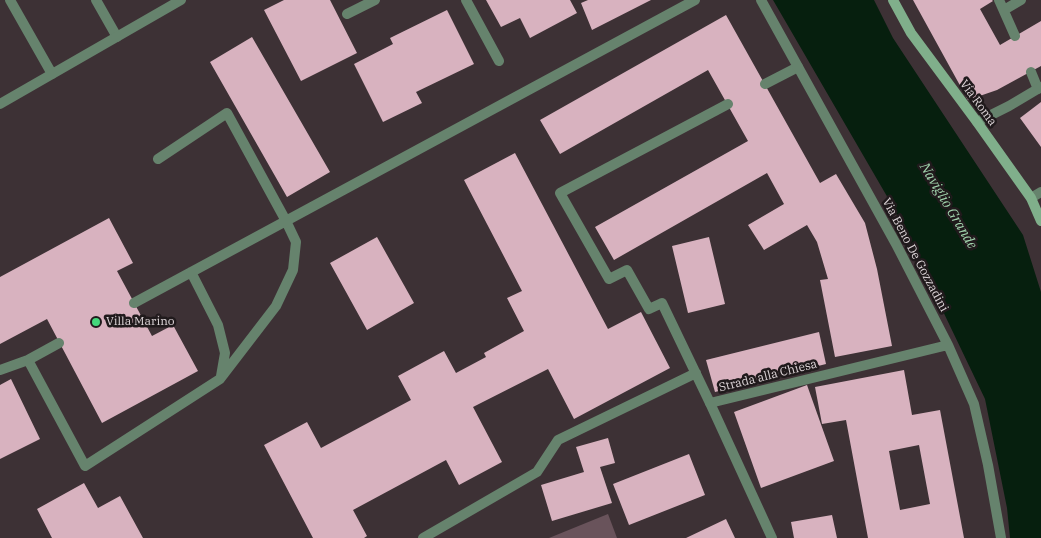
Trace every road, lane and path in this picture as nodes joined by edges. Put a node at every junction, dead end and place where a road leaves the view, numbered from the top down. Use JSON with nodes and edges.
{"nodes":[{"id":1,"x":10,"y":0,"type":"edge"},
{"id":2,"x":96,"y":0,"type":"edge"},
{"id":3,"x":182,"y":0,"type":"edge"},
{"id":4,"x":375,"y":0,"type":"edge"},
{"id":5,"x":466,"y":0,"type":"edge"},
{"id":6,"x":696,"y":0,"type":"edge"},
{"id":7,"x":761,"y":0,"type":"edge"},
{"id":8,"x":893,"y":0,"type":"edge"},
{"id":9,"x":999,"y":0,"type":"edge"},
{"id":10,"x":1021,"y":0,"type":"edge"},
{"id":11,"x":1004,"y":10,"type":"junction"},
{"id":12,"x":347,"y":14,"type":"dead end"},
{"id":13,"x":1015,"y":36,"type":"dead end"},
{"id":14,"x":117,"y":37,"type":"junction"},
{"id":15,"x":499,"y":61,"type":"dead end"},
{"id":16,"x":798,"y":67,"type":"junction"},
{"id":17,"x":1031,"y":72,"type":"dead end"},
{"id":18,"x":52,"y":74,"type":"junction"},
{"id":19,"x":765,"y":84,"type":"dead end"},
{"id":20,"x":1040,"y":88,"type":"edge"},
{"id":21,"x":0,"y":104,"type":"edge"},
{"id":22,"x":728,"y":104,"type":"dead end"},
{"id":23,"x":977,"y":122,"type":"junction"},
{"id":24,"x":158,"y":159,"type":"dead end"},
{"id":25,"x":1041,"y":192,"type":"edge"},
{"id":26,"x":1031,"y":198,"type":"junction"},
{"id":27,"x":286,"y":221,"type":"junction"},
{"id":28,"x":1041,"y":221,"type":"edge"},
{"id":29,"x":191,"y":272,"type":"junction"},
{"id":30,"x":134,"y":303,"type":"dead end"},
{"id":31,"x":59,"y":343,"type":"dead end"},
{"id":32,"x":948,"y":346,"type":"junction"},
{"id":33,"x":28,"y":360,"type":"junction"},
{"id":34,"x":0,"y":370,"type":"edge"},
{"id":35,"x":696,"y":373,"type":"junction"},
{"id":36,"x":220,"y":379,"type":"junction"},
{"id":37,"x":710,"y":403,"type":"junction"},
{"id":38,"x":423,"y":538,"type":"edge"},
{"id":39,"x":772,"y":538,"type":"edge"},
{"id":40,"x":1001,"y":538,"type":"edge"}],
"edges":[{"from":1,"to":18,"type":"street"},
{"from":2,"to":14,"type":"street"},
{"from":3,"to":14,"type":"street"},
{"from":4,"to":12,"type":"street"},
{"from":5,"to":15,"type":"street"},
{"from":6,"to":27,"type":"street"},
{"from":7,"to":16,"type":"street","name":"Via Beno De Gozzadini"},
{"from":8,"to":23,"type":"street","name":"Via Roma"},
{"from":9,"to":11,"type":"street"},
{"from":10,"to":11,"type":"street"},
{"from":11,"to":13,"type":"street"},
{"from":14,"to":18,"type":"street"},
{"from":16,"to":19,"type":"street"},
{"from":16,"to":32,"type":"street","name":"Via Beno De Gozzadini"},
{"from":17,"to":20,"type":"street"},
{"from":18,"to":21,"type":"street"},
{"from":20,"to":23,"type":"street"},
{"from":22,"to":35,"type":"street"},
{"from":23,"to":26,"type":"street","name":"Via Roma"},
{"from":24,"to":27,"type":"street"},
{"from":25,"to":26,"type":"street"},
{"from":26,"to":28,"type":"street","name":"Via Roma"},
{"from":27,"to":29,"type":"street"},
{"from":27,"to":36,"type":"street"},
{"from":29,"to":30,"type":"street"},
{"from":29,"to":36,"type":"street"},
{"from":31,"to":33,"type":"street"},
{"from":32,"to":37,"type":"street","name":"Strada alla Chiesa"},
{"from":32,"to":40,"type":"street","name":"Via Beno De Gozzadini"},
{"from":33,"to":34,"type":"street"},
{"from":33,"to":36,"type":"street"},
{"from":35,"to":37,"type":"street"},
{"from":35,"to":38,"type":"street"},
{"from":37,"to":39,"type":"street","name":"Strada alla Chiesa"}]}
